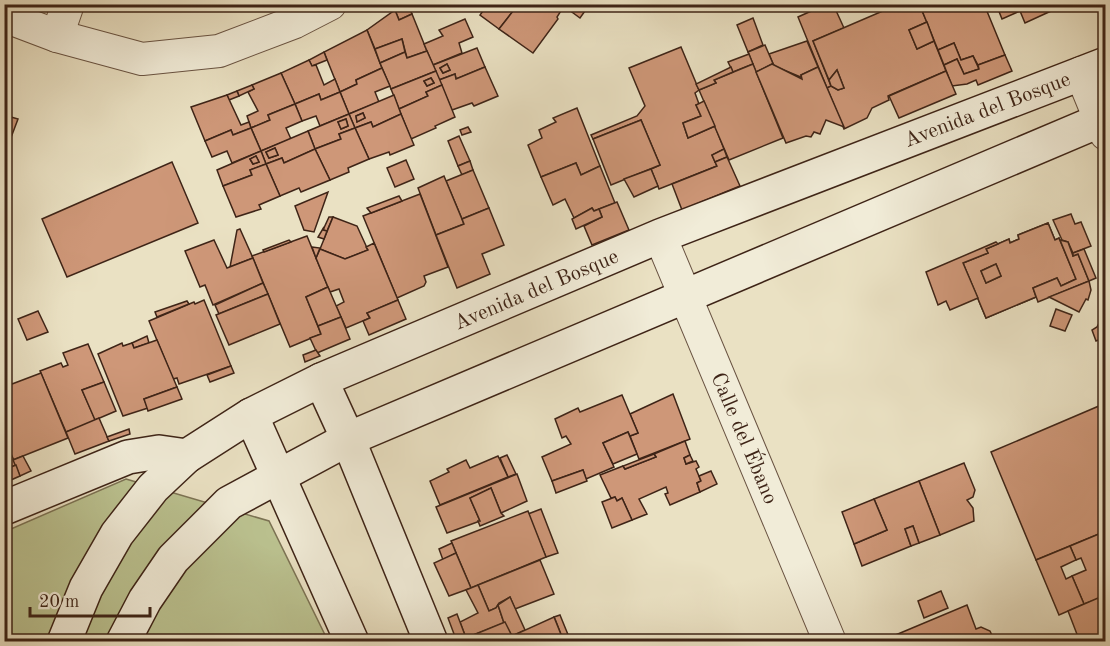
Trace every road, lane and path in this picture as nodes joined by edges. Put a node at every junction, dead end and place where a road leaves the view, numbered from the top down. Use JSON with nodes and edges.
{"nodes":[{"id":1,"x":68,"y":4,"type":"edge"},
{"id":2,"x":330,"y":4,"type":"edge"},
{"id":3,"x":4,"y":16,"type":"edge"},
{"id":4,"x":57,"y":36,"type":"junction"},
{"id":5,"x":1093,"y":68,"type":"edge"},
{"id":6,"x":1104,"y":124,"type":"edge"},
{"id":7,"x":660,"y":236,"type":"junction"},
{"id":8,"x":686,"y":294,"type":"junction"},
{"id":9,"x":321,"y":380,"type":"junction"},
{"id":10,"x":251,"y":415,"type":"junction"},
{"id":11,"x":348,"y":438,"type":"junction"},
{"id":12,"x":187,"y":456,"type":"junction"},
{"id":13,"x":279,"y":474,"type":"junction"},
{"id":14,"x":4,"y":508,"type":"edge"},
{"id":15,"x":63,"y":642,"type":"edge"},
{"id":16,"x":123,"y":642,"type":"edge"},
{"id":17,"x":352,"y":642,"type":"edge"},
{"id":18,"x":431,"y":642,"type":"edge"},
{"id":19,"x":830,"y":642,"type":"edge"}],
"edges":[{"from":1,"to":4,"type":"street"},
{"from":2,"to":4,"type":"street"},
{"from":3,"to":4,"type":"street"},
{"from":5,"to":6,"type":"street"},
{"from":5,"to":7,"type":"street","name":"Avenida del Bosque"},
{"from":6,"to":8,"type":"street"},
{"from":7,"to":8,"type":"street","name":"Calle del Ébano"},
{"from":7,"to":9,"type":"street","name":"Avenida del Bosque"},
{"from":8,"to":11,"type":"street"},
{"from":8,"to":19,"type":"street","name":"Calle del Ébano"},
{"from":9,"to":10,"type":"street","name":"Avenida del Bosque"},
{"from":9,"to":11,"type":"street"},
{"from":10,"to":12,"type":"street","name":"Avenida del Bosque"},
{"from":10,"to":13,"type":"street"},
{"from":11,"to":13,"type":"street"},
{"from":11,"to":18,"type":"street"},
{"from":12,"to":14,"type":"street"},
{"from":12,"to":15,"type":"street","name":"Avenida del Bosque"},
{"from":13,"to":16,"type":"street"},
{"from":13,"to":17,"type":"street"}]}
